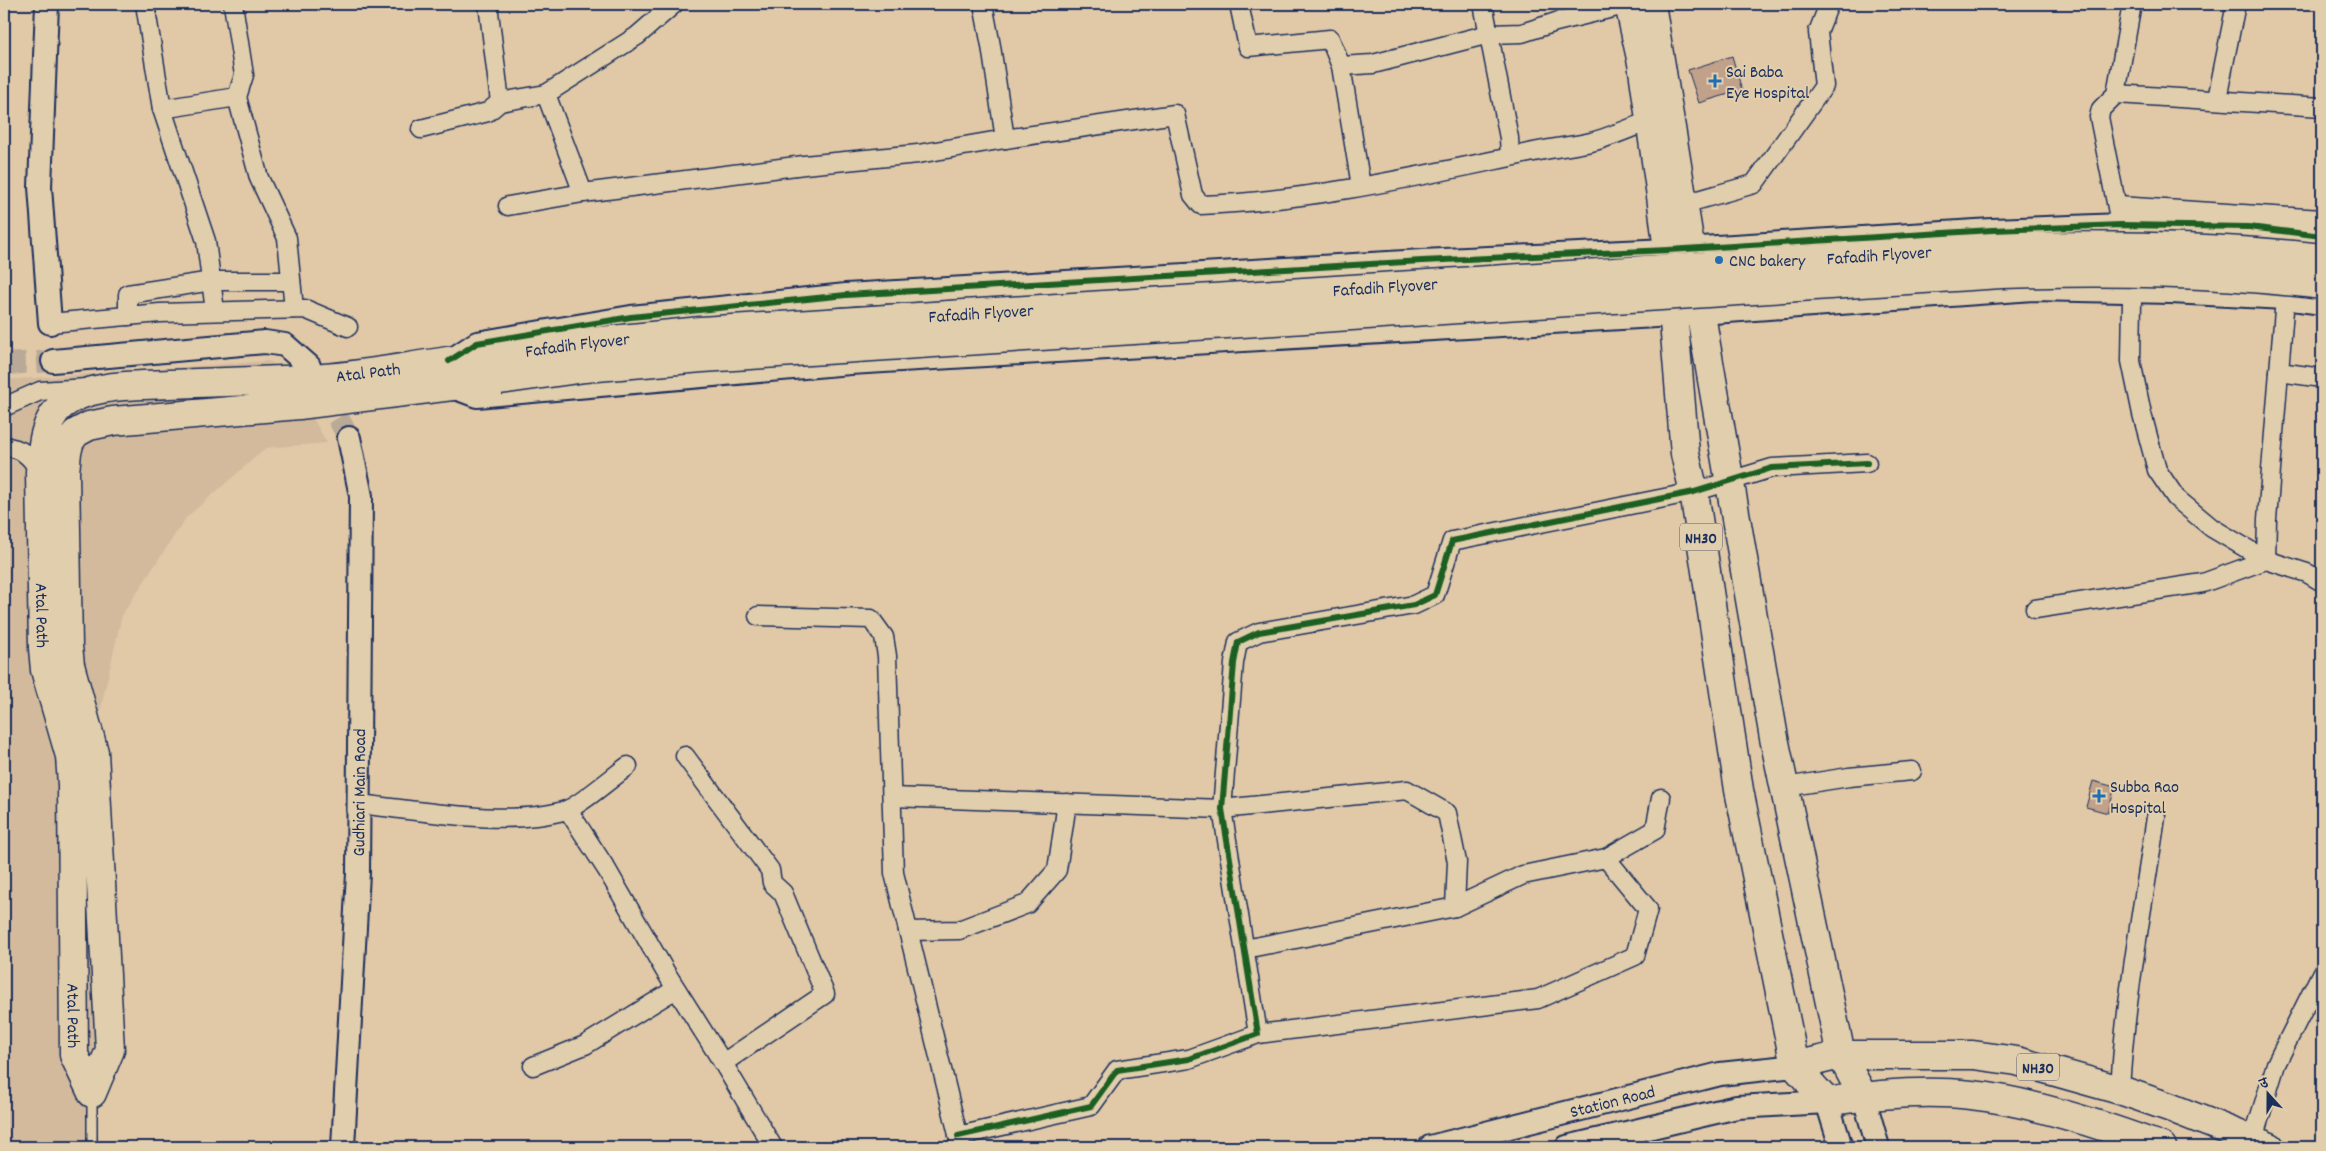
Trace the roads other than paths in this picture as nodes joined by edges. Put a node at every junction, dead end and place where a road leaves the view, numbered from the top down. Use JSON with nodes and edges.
{"nodes":[{"id":1,"x":47,"y":4,"type":"edge"},
{"id":2,"x":145,"y":4,"type":"edge"},
{"id":3,"x":233,"y":4,"type":"edge"},
{"id":4,"x":488,"y":4,"type":"edge"},
{"id":5,"x":674,"y":4,"type":"edge"},
{"id":6,"x":983,"y":4,"type":"edge"},
{"id":7,"x":1239,"y":4,"type":"edge"},
{"id":8,"x":1484,"y":4,"type":"edge"},
{"id":9,"x":1629,"y":4,"type":"edge"},
{"id":10,"x":1651,"y":4,"type":"edge"},
{"id":11,"x":1829,"y":4,"type":"edge"},
{"id":12,"x":2132,"y":4,"type":"edge"},
{"id":13,"x":2236,"y":4,"type":"edge"},
{"id":14,"x":1489,"y":34,"type":"junction"},
{"id":15,"x":1341,"y":66,"type":"junction"},
{"id":16,"x":546,"y":94,"type":"junction"},
{"id":17,"x":2116,"y":94,"type":"junction"},
{"id":18,"x":237,"y":97,"type":"junction"},
{"id":19,"x":2217,"y":99,"type":"junction"},
{"id":20,"x":500,"y":102,"type":"junction"},
{"id":21,"x":2322,"y":108,"type":"edge"},
{"id":22,"x":162,"y":109,"type":"junction"},
{"id":23,"x":1649,"y":121,"type":"junction"},
{"id":24,"x":421,"y":129,"type":"dead end"},
{"id":25,"x":1005,"y":139,"type":"junction"},
{"id":26,"x":1510,"y":157,"type":"junction"},
{"id":27,"x":1360,"y":186,"type":"junction"},
{"id":28,"x":583,"y":193,"type":"junction"},
{"id":29,"x":1684,"y":204,"type":"junction"},
{"id":30,"x":508,"y":206,"type":"dead end"},
{"id":31,"x":2119,"y":216,"type":"junction"},
{"id":32,"x":2322,"y":220,"type":"edge"},
{"id":33,"x":1680,"y":250,"type":"junction"},
{"id":34,"x":2322,"y":258,"type":"edge"},
{"id":35,"x":212,"y":281,"type":"junction"},
{"id":36,"x":291,"y":281,"type":"junction"},
{"id":37,"x":2322,"y":285,"type":"edge"},
{"id":38,"x":2131,"y":292,"type":"junction"},
{"id":39,"x":2285,"y":298,"type":"junction"},
{"id":40,"x":2322,"y":303,"type":"edge"},
{"id":41,"x":294,"y":309,"type":"junction"},
{"id":42,"x":215,"y":311,"type":"junction"},
{"id":43,"x":1701,"y":313,"type":"junction"},
{"id":44,"x":1674,"y":315,"type":"junction"},
{"id":45,"x":128,"y":316,"type":"junction"},
{"id":46,"x":50,"y":323,"type":"joint"},
{"id":47,"x":348,"y":327,"type":"dead end"},
{"id":48,"x":53,"y":361,"type":"tunnel mouth"},
{"id":49,"x":309,"y":366,"type":"dead end"},
{"id":50,"x":498,"y":367,"type":"junction"},
{"id":51,"x":2279,"y":372,"type":"junction"},
{"id":52,"x":451,"y":374,"type":"junction"},
{"id":53,"x":2322,"y":378,"type":"edge"},
{"id":54,"x":114,"y":387,"type":"junction"},
{"id":55,"x":4,"y":407,"type":"edge"},
{"id":56,"x":349,"y":438,"type":"tunnel mouth"},
{"id":57,"x":4,"y":447,"type":"edge"},
{"id":58,"x":1867,"y":463,"type":"dead end"},
{"id":59,"x":40,"y":472,"type":"junction"},
{"id":60,"x":1730,"y":480,"type":"junction"},
{"id":61,"x":1694,"y":492,"type":"junction"},
{"id":62,"x":2266,"y":560,"type":"junction"},
{"id":63,"x":2322,"y":582,"type":"edge"},
{"id":64,"x":2034,"y":609,"type":"dead end"},
{"id":65,"x":758,"y":616,"type":"dead end"},
{"id":66,"x":685,"y":756,"type":"dead end"},
{"id":67,"x":628,"y":766,"type":"dead end"},
{"id":68,"x":1912,"y":771,"type":"dead end"},
{"id":69,"x":1785,"y":787,"type":"junction"},
{"id":70,"x":892,"y":797,"type":"junction"},
{"id":71,"x":1662,"y":798,"type":"dead end"},
{"id":72,"x":1067,"y":803,"type":"junction"},
{"id":73,"x":358,"y":804,"type":"junction"},
{"id":74,"x":1222,"y":809,"type":"junction"},
{"id":75,"x":568,"y":810,"type":"junction"},
{"id":76,"x":2156,"y":817,"type":"dead end"},
{"id":77,"x":1606,"y":858,"type":"junction"},
{"id":78,"x":1455,"y":906,"type":"junction"},
{"id":79,"x":908,"y":931,"type":"junction"},
{"id":80,"x":1245,"y":949,"type":"junction"},
{"id":81,"x":2322,"y":972,"type":"edge"},
{"id":82,"x":676,"y":989,"type":"junction"},
{"id":83,"x":1258,"y":1034,"type":"junction"},
{"id":84,"x":1841,"y":1055,"type":"junction"},
{"id":85,"x":723,"y":1063,"type":"junction"},
{"id":86,"x":533,"y":1066,"type":"dead end"},
{"id":87,"x":1796,"y":1066,"type":"junction"},
{"id":88,"x":2120,"y":1090,"type":"junction"},
{"id":89,"x":92,"y":1093,"type":"junction"},
{"id":90,"x":1864,"y":1098,"type":"junction"},
{"id":91,"x":1827,"y":1102,"type":"junction"},
{"id":92,"x":960,"y":1142,"type":"edge"},
{"id":93,"x":2261,"y":1143,"type":"edge"},
{"id":94,"x":92,"y":1147,"type":"edge"},
{"id":95,"x":343,"y":1147,"type":"edge"},
{"id":96,"x":773,"y":1147,"type":"edge"},
{"id":97,"x":1430,"y":1147,"type":"edge"},
{"id":98,"x":1568,"y":1147,"type":"edge"},
{"id":99,"x":1841,"y":1147,"type":"edge"},
{"id":100,"x":1878,"y":1147,"type":"edge"},
{"id":101,"x":2162,"y":1147,"type":"edge"}],
"edges":[{"from":1,"to":46,"type":"street"},
{"from":2,"to":22,"type":"street"},
{"from":3,"to":18,"type":"street"},
{"from":4,"to":20,"type":"street"},
{"from":5,"to":16,"type":"street"},
{"from":6,"to":25,"type":"street"},
{"from":7,"to":15,"type":"street"},
{"from":8,"to":14,"type":"street"},
{"from":9,"to":14,"type":"street"},
{"from":9,"to":23,"type":"main road","number":"NH30"},
{"from":10,"to":29,"type":"main road","number":"NH30"},
{"from":11,"to":29,"type":"street"},
{"from":12,"to":17,"type":"street"},
{"from":13,"to":19,"type":"street"},
{"from":14,"to":15,"type":"street"},
{"from":14,"to":26,"type":"street"},
{"from":15,"to":27,"type":"street"},
{"from":16,"to":20,"type":"street"},
{"from":16,"to":28,"type":"street"},
{"from":17,"to":19,"type":"street"},
{"from":17,"to":31,"type":"street"},
{"from":18,"to":22,"type":"street"},
{"from":18,"to":36,"type":"street"},
{"from":19,"to":21,"type":"street"},
{"from":20,"to":24,"type":"street"},
{"from":22,"to":35,"type":"street"},
{"from":23,"to":26,"type":"street"},
{"from":23,"to":33,"type":"main road","number":"NH30"},
{"from":25,"to":27,"type":"street"},
{"from":25,"to":28,"type":"street"},
{"from":26,"to":27,"type":"street"},
{"from":28,"to":30,"type":"street"},
{"from":29,"to":33,"type":"main road","number":"NH30"},
{"from":31,"to":32,"type":"street"},
{"from":31,"to":33,"type":"street"},
{"from":31,"to":38,"type":"street"},
{"from":33,"to":43,"type":"main road","number":"NH30"},
{"from":33,"to":44,"type":"main road","number":"NH30"},
{"from":33,"to":52,"type":"street"},
{"from":34,"to":50,"type":"main road","name":"Fafadih Flyover","bridge":true},
{"from":35,"to":36,"type":"street"},
{"from":35,"to":42,"type":"street"},
{"from":35,"to":45,"type":"street"},
{"from":36,"to":41,"type":"street"},
{"from":37,"to":50,"type":"main road","name":"Fafadih Flyover","bridge":true},
{"from":38,"to":39,"type":"street"},
{"from":38,"to":43,"type":"street"},
{"from":38,"to":62,"type":"street"},
{"from":39,"to":40,"type":"street"},
{"from":39,"to":51,"type":"street"},
{"from":41,"to":42,"type":"street"},
{"from":41,"to":47,"type":"street"},
{"from":42,"to":45,"type":"street"},
{"from":43,"to":44,"type":"street"},
{"from":43,"to":60,"type":"main road","number":"NH30"},
{"from":44,"to":52,"type":"street"},
{"from":44,"to":61,"type":"main road","number":"NH30"},
{"from":45,"to":46,"type":"street"},
{"from":48,"to":49,"type":"street"},
{"from":50,"to":52,"type":"main road","name":"Fafadih Flyover"},
{"from":51,"to":53,"type":"street"},
{"from":51,"to":62,"type":"street"},
{"from":52,"to":54,"type":"main road","name":"Atal Path"},
{"from":52,"to":89,"type":"main road","name":"Atal Path"},
{"from":54,"to":55,"type":"street"},
{"from":54,"to":59,"type":"main road","name":"Atal Path"},
{"from":56,"to":73,"type":"street","name":"Gudhiari Main Road"},
{"from":57,"to":59,"type":"street"},
{"from":58,"to":60,"type":"street"},
{"from":59,"to":89,"type":"main road","name":"Atal Path"},
{"from":60,"to":61,"type":"street"},
{"from":60,"to":69,"type":"main road","number":"NH30"},
{"from":61,"to":74,"type":"street"},
{"from":61,"to":87,"type":"main road","number":"NH30"},
{"from":62,"to":63,"type":"street"},
{"from":62,"to":64,"type":"street"},
{"from":65,"to":70,"type":"street"},
{"from":66,"to":85,"type":"street"},
{"from":67,"to":75,"type":"street"},
{"from":68,"to":69,"type":"street"},
{"from":69,"to":84,"type":"main road","number":"NH30"},
{"from":70,"to":72,"type":"street"},
{"from":70,"to":79,"type":"street"},
{"from":71,"to":77,"type":"street"},
{"from":72,"to":74,"type":"street"},
{"from":72,"to":79,"type":"street"},
{"from":73,"to":75,"type":"street"},
{"from":73,"to":95,"type":"street","name":"Gudhiari Main Road"},
{"from":74,"to":78,"type":"street"},
{"from":74,"to":80,"type":"street"},
{"from":75,"to":82,"type":"street"},
{"from":76,"to":88,"type":"street"},
{"from":77,"to":78,"type":"street"},
{"from":77,"to":83,"type":"street"},
{"from":78,"to":80,"type":"street"},
{"from":79,"to":92,"type":"street"},
{"from":80,"to":83,"type":"street"},
{"from":81,"to":93,"type":"street"},
{"from":82,"to":85,"type":"street"},
{"from":82,"to":86,"type":"street"},
{"from":83,"to":92,"type":"street"},
{"from":84,"to":87,"type":"main road","number":"NH30"},
{"from":84,"to":88,"type":"main road","number":"NH30"},
{"from":84,"to":90,"type":"main road"},
{"from":85,"to":96,"type":"street"},
{"from":87,"to":91,"type":"main road","number":"NH30"},
{"from":87,"to":97,"type":"street","name":"Station Road"},
{"from":88,"to":93,"type":"main road","number":"NH30"},
{"from":89,"to":94,"type":"lane"},
{"from":90,"to":91,"type":"main road","number":"NH30"},
{"from":90,"to":100,"type":"street"},
{"from":90,"to":101,"type":"main road","number":"NH30"},
{"from":91,"to":98,"type":"street","name":"Station Road"},
{"from":91,"to":99,"type":"street"}]}
